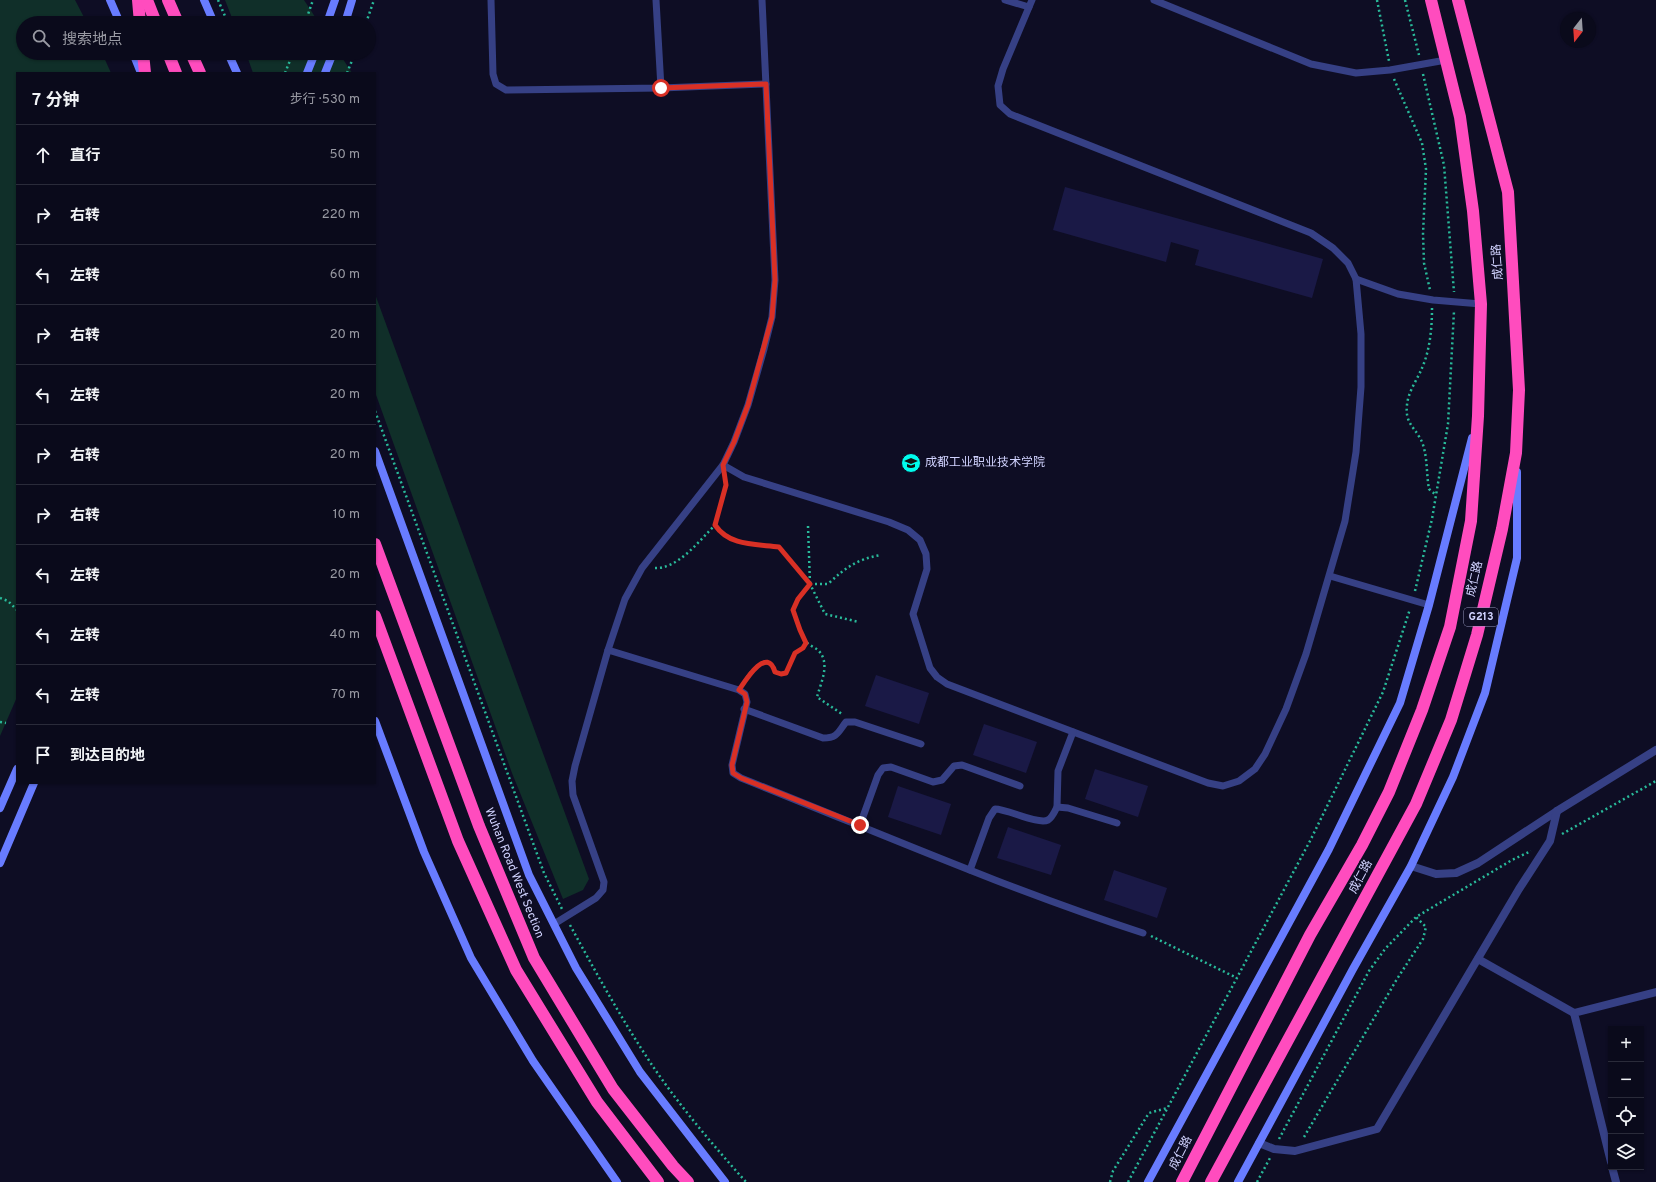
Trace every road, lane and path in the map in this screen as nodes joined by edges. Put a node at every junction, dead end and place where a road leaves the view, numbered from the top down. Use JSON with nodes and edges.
{"nodes":[{"id":1,"x":110,"y":0,"type":"edge"},
{"id":2,"x":138,"y":0,"type":"edge"},
{"id":3,"x":147,"y":0,"type":"edge"},
{"id":4,"x":168,"y":0,"type":"edge"},
{"id":5,"x":204,"y":0,"type":"edge"},
{"id":6,"x":218,"y":0,"type":"edge"},
{"id":7,"x":313,"y":0,"type":"edge"},
{"id":8,"x":335,"y":0,"type":"edge"},
{"id":9,"x":352,"y":0,"type":"edge"},
{"id":10,"x":374,"y":0,"type":"edge"},
{"id":11,"x":491,"y":0,"type":"edge"},
{"id":12,"x":656,"y":0,"type":"edge"},
{"id":13,"x":762,"y":0,"type":"edge"},
{"id":14,"x":1005,"y":0,"type":"edge"},
{"id":15,"x":1154,"y":0,"type":"edge"},
{"id":16,"x":1377,"y":0,"type":"edge"},
{"id":17,"x":1431,"y":0,"type":"edge"},
{"id":18,"x":1458,"y":0,"type":"edge"},
{"id":19,"x":1030,"y":3,"type":"edge"},
{"id":20,"x":117,"y":16,"type":"edge"},
{"id":21,"x":139,"y":16,"type":"edge"},
{"id":22,"x":153,"y":16,"type":"edge"},
{"id":23,"x":175,"y":16,"type":"edge"},
{"id":24,"x":211,"y":16,"type":"edge"},
{"id":25,"x":225,"y":16,"type":"edge"},
{"id":26,"x":308,"y":16,"type":"edge"},
{"id":27,"x":329,"y":16,"type":"edge"},
{"id":28,"x":347,"y":16,"type":"edge"},
{"id":29,"x":368,"y":16,"type":"edge"},
{"id":30,"x":136,"y":60,"type":"edge"},
{"id":31,"x":144,"y":60,"type":"edge"},
{"id":32,"x":171,"y":60,"type":"edge"},
{"id":33,"x":194,"y":60,"type":"edge"},
{"id":34,"x":231,"y":60,"type":"edge"},
{"id":35,"x":290,"y":60,"type":"edge"},
{"id":36,"x":312,"y":60,"type":"edge"},
{"id":37,"x":330,"y":60,"type":"edge"},
{"id":38,"x":352,"y":60,"type":"edge"},
{"id":39,"x":1446,"y":60,"type":"junction"},
{"id":40,"x":1390,"y":70,"type":"junction"},
{"id":41,"x":141,"y":72,"type":"edge"},
{"id":42,"x":145,"y":72,"type":"edge"},
{"id":43,"x":176,"y":72,"type":"edge"},
{"id":44,"x":200,"y":72,"type":"edge"},
{"id":45,"x":237,"y":72,"type":"edge"},
{"id":46,"x":285,"y":72,"type":"edge"},
{"id":47,"x":307,"y":72,"type":"edge"},
{"id":48,"x":325,"y":72,"type":"edge"},
{"id":49,"x":347,"y":72,"type":"edge"},
{"id":50,"x":766,"y":84,"type":"junction"},
{"id":51,"x":661,"y":88,"type":"junction"},
{"id":52,"x":1356,"y":279,"type":"junction"},
{"id":53,"x":1433,"y":300,"type":"junction"},
{"id":54,"x":1481,"y":304,"type":"junction"},
{"id":55,"x":376,"y":414,"type":"edge"},
{"id":56,"x":1478,"y":416,"type":"junction"},
{"id":57,"x":1516,"y":453,"type":"junction"},
{"id":58,"x":376,"y":454,"type":"edge"},
{"id":59,"x":723,"y":465,"type":"junction"},
{"id":60,"x":1436,"y":495,"type":"dead end"},
{"id":61,"x":715,"y":525,"type":"junction"},
{"id":62,"x":808,"y":526,"type":"dead end"},
{"id":63,"x":376,"y":547,"type":"edge"},
{"id":64,"x":881,"y":555,"type":"dead end"},
{"id":65,"x":642,"y":568,"type":"junction"},
{"id":66,"x":1330,"y":576,"type":"junction"},
{"id":67,"x":810,"y":584,"type":"junction"},
{"id":68,"x":0,"y":598,"type":"edge"},
{"id":69,"x":1412,"y":600,"type":"junction"},
{"id":70,"x":1429,"y":605,"type":"junction"},
{"id":71,"x":16,"y":609,"type":"edge"},
{"id":72,"x":376,"y":619,"type":"edge"},
{"id":73,"x":859,"y":622,"type":"dead end"},
{"id":74,"x":806,"y":643,"type":"junction"},
{"id":75,"x":608,"y":650,"type":"junction"},
{"id":76,"x":739,"y":690,"type":"junction"},
{"id":77,"x":744,"y":709,"type":"junction"},
{"id":78,"x":0,"y":722,"type":"edge"},
{"id":79,"x":846,"y":722,"type":"junction"},
{"id":80,"x":6,"y":723,"type":"dead end"},
{"id":81,"x":376,"y":724,"type":"edge"},
{"id":82,"x":1073,"y":732,"type":"junction"},
{"id":83,"x":920,"y":744,"type":"dead end"},
{"id":84,"x":1656,"y":750,"type":"edge"},
{"id":85,"x":16,"y":771,"type":"edge"},
{"id":86,"x":1656,"y":781,"type":"edge"},
{"id":87,"x":34,"y":784,"type":"edge"},
{"id":88,"x":1020,"y":786,"type":"dead end"},
{"id":89,"x":1057,"y":807,"type":"junction"},
{"id":90,"x":0,"y":808,"type":"edge"},
{"id":91,"x":1557,"y":811,"type":"junction"},
{"id":92,"x":1117,"y":823,"type":"dead end"},
{"id":93,"x":860,"y":825,"type":"junction"},
{"id":94,"x":1550,"y":841,"type":"junction"},
{"id":95,"x":0,"y":863,"type":"edge"},
{"id":96,"x":1412,"y":866,"type":"junction"},
{"id":97,"x":970,"y":870,"type":"junction"},
{"id":98,"x":565,"y":916,"type":"junction"},
{"id":99,"x":1416,"y":917,"type":"junction"},
{"id":100,"x":554,"y":924,"type":"junction"},
{"id":101,"x":1143,"y":933,"type":"joint"},
{"id":102,"x":1478,"y":959,"type":"junction"},
{"id":103,"x":1237,"y":978,"type":"junction"},
{"id":104,"x":1656,"y":992,"type":"edge"},
{"id":105,"x":1574,"y":1013,"type":"junction"},
{"id":106,"x":1168,"y":1108,"type":"junction"},
{"id":107,"x":1259,"y":1143,"type":"junction"},
{"id":108,"x":1274,"y":1149,"type":"junction"},
{"id":109,"x":1608,"y":1150,"type":"edge"},
{"id":110,"x":1295,"y":1151,"type":"junction"},
{"id":111,"x":1613,"y":1170,"type":"edge"},
{"id":112,"x":617,"y":1182,"type":"edge"},
{"id":113,"x":658,"y":1182,"type":"edge"},
{"id":114,"x":688,"y":1182,"type":"edge"},
{"id":115,"x":725,"y":1182,"type":"edge"},
{"id":116,"x":746,"y":1182,"type":"edge"},
{"id":117,"x":1110,"y":1182,"type":"edge"},
{"id":118,"x":1128,"y":1182,"type":"edge"},
{"id":119,"x":1148,"y":1182,"type":"edge"},
{"id":120,"x":1182,"y":1182,"type":"edge"},
{"id":121,"x":1211,"y":1182,"type":"edge"},
{"id":122,"x":1238,"y":1182,"type":"edge"},
{"id":123,"x":1257,"y":1182,"type":"edge"},
{"id":124,"x":1616,"y":1182,"type":"edge"}],
"edges":[{"from":1,"to":20,"type":"main road"},
{"from":2,"to":21,"type":"highway"},
{"from":3,"to":22,"type":"highway"},
{"from":4,"to":23,"type":"highway"},
{"from":5,"to":24,"type":"main road"},
{"from":6,"to":25,"type":"path"},
{"from":7,"to":26,"type":"path"},
{"from":8,"to":27,"type":"main road"},
{"from":9,"to":28,"type":"main road"},
{"from":10,"to":29,"type":"path"},
{"from":11,"to":51,"type":"lane"},
{"from":12,"to":51,"type":"lane"},
{"from":13,"to":50,"type":"lane"},
{"from":14,"to":19,"type":"lane"},
{"from":15,"to":40,"type":"lane"},
{"from":16,"to":40,"type":"path"},
{"from":17,"to":39,"type":"highway","name":"成仁路","number":"G213"},
{"from":18,"to":57,"type":"highway","name":"成仁路","number":"G213"},
{"from":19,"to":52,"type":"lane"},
{"from":30,"to":41,"type":"main road"},
{"from":31,"to":42,"type":"highway"},
{"from":32,"to":43,"type":"highway"},
{"from":33,"to":44,"type":"highway"},
{"from":34,"to":45,"type":"main road"},
{"from":35,"to":46,"type":"path"},
{"from":36,"to":47,"type":"main road"},
{"from":37,"to":48,"type":"main road"},
{"from":38,"to":49,"type":"path"},
{"from":39,"to":40,"type":"lane"},
{"from":39,"to":54,"type":"highway","name":"成仁路","number":"G213"},
{"from":40,"to":53,"type":"path"},
{"from":50,"to":51,"type":"lane"},
{"from":50,"to":59,"type":"lane"},
{"from":52,"to":53,"type":"lane"},
{"from":52,"to":66,"type":"lane"},
{"from":53,"to":54,"type":"lane"},
{"from":53,"to":60,"type":"path"},
{"from":54,"to":56,"type":"highway","name":"成仁路","number":"G213"},
{"from":55,"to":98,"type":"path"},
{"from":56,"to":70,"type":"main road"},
{"from":56,"to":120,"type":"highway","name":"成仁路","number":"G213"},
{"from":57,"to":96,"type":"main road"},
{"from":57,"to":121,"type":"highway","name":"成仁路","number":"G213"},
{"from":58,"to":100,"type":"main road"},
{"from":59,"to":61,"type":"path"},
{"from":59,"to":65,"type":"lane"},
{"from":59,"to":82,"type":"lane"},
{"from":61,"to":65,"type":"path"},
{"from":61,"to":67,"type":"path"},
{"from":62,"to":67,"type":"path"},
{"from":63,"to":114,"type":"highway","name":"Wuhan Road West Section"},
{"from":64,"to":67,"type":"path"},
{"from":65,"to":75,"type":"lane"},
{"from":66,"to":69,"type":"lane"},
{"from":66,"to":82,"type":"lane"},
{"from":67,"to":73,"type":"path"},
{"from":67,"to":74,"type":"path"},
{"from":68,"to":71,"type":"path"},
{"from":69,"to":70,"type":"lane"},
{"from":69,"to":103,"type":"path"},
{"from":70,"to":119,"type":"main road"},
{"from":72,"to":113,"type":"highway"},
{"from":74,"to":76,"type":"path"},
{"from":74,"to":79,"type":"path"},
{"from":75,"to":76,"type":"lane"},
{"from":75,"to":98,"type":"lane"},
{"from":76,"to":77,"type":"lane"},
{"from":77,"to":79,"type":"lane"},
{"from":77,"to":93,"type":"lane"},
{"from":78,"to":80,"type":"path"},
{"from":79,"to":83,"type":"lane"},
{"from":81,"to":112,"type":"main road"},
{"from":82,"to":89,"type":"lane"},
{"from":84,"to":91,"type":"street"},
{"from":85,"to":90,"type":"main road"},
{"from":86,"to":94,"type":"path"},
{"from":87,"to":95,"type":"main road"},
{"from":88,"to":93,"type":"lane"},
{"from":89,"to":92,"type":"lane"},
{"from":89,"to":97,"type":"lane"},
{"from":91,"to":94,"type":"street"},
{"from":91,"to":96,"type":"street"},
{"from":93,"to":97,"type":"lane"},
{"from":94,"to":99,"type":"path"},
{"from":94,"to":102,"type":"street"},
{"from":96,"to":107,"type":"main road"},
{"from":97,"to":101,"type":"lane"},
{"from":98,"to":100,"type":"lane"},
{"from":98,"to":116,"type":"path"},
{"from":99,"to":108,"type":"path"},
{"from":99,"to":110,"type":"path"},
{"from":100,"to":115,"type":"main road"},
{"from":101,"to":103,"type":"path"},
{"from":102,"to":105,"type":"street"},
{"from":102,"to":110,"type":"street"},
{"from":103,"to":106,"type":"path"},
{"from":104,"to":105,"type":"street"},
{"from":105,"to":109,"type":"street"},
{"from":106,"to":117,"type":"path"},
{"from":106,"to":118,"type":"path"},
{"from":107,"to":108,"type":"street"},
{"from":107,"to":122,"type":"main road"},
{"from":108,"to":110,"type":"street"},
{"from":108,"to":123,"type":"path"},
{"from":111,"to":124,"type":"street"}]}
